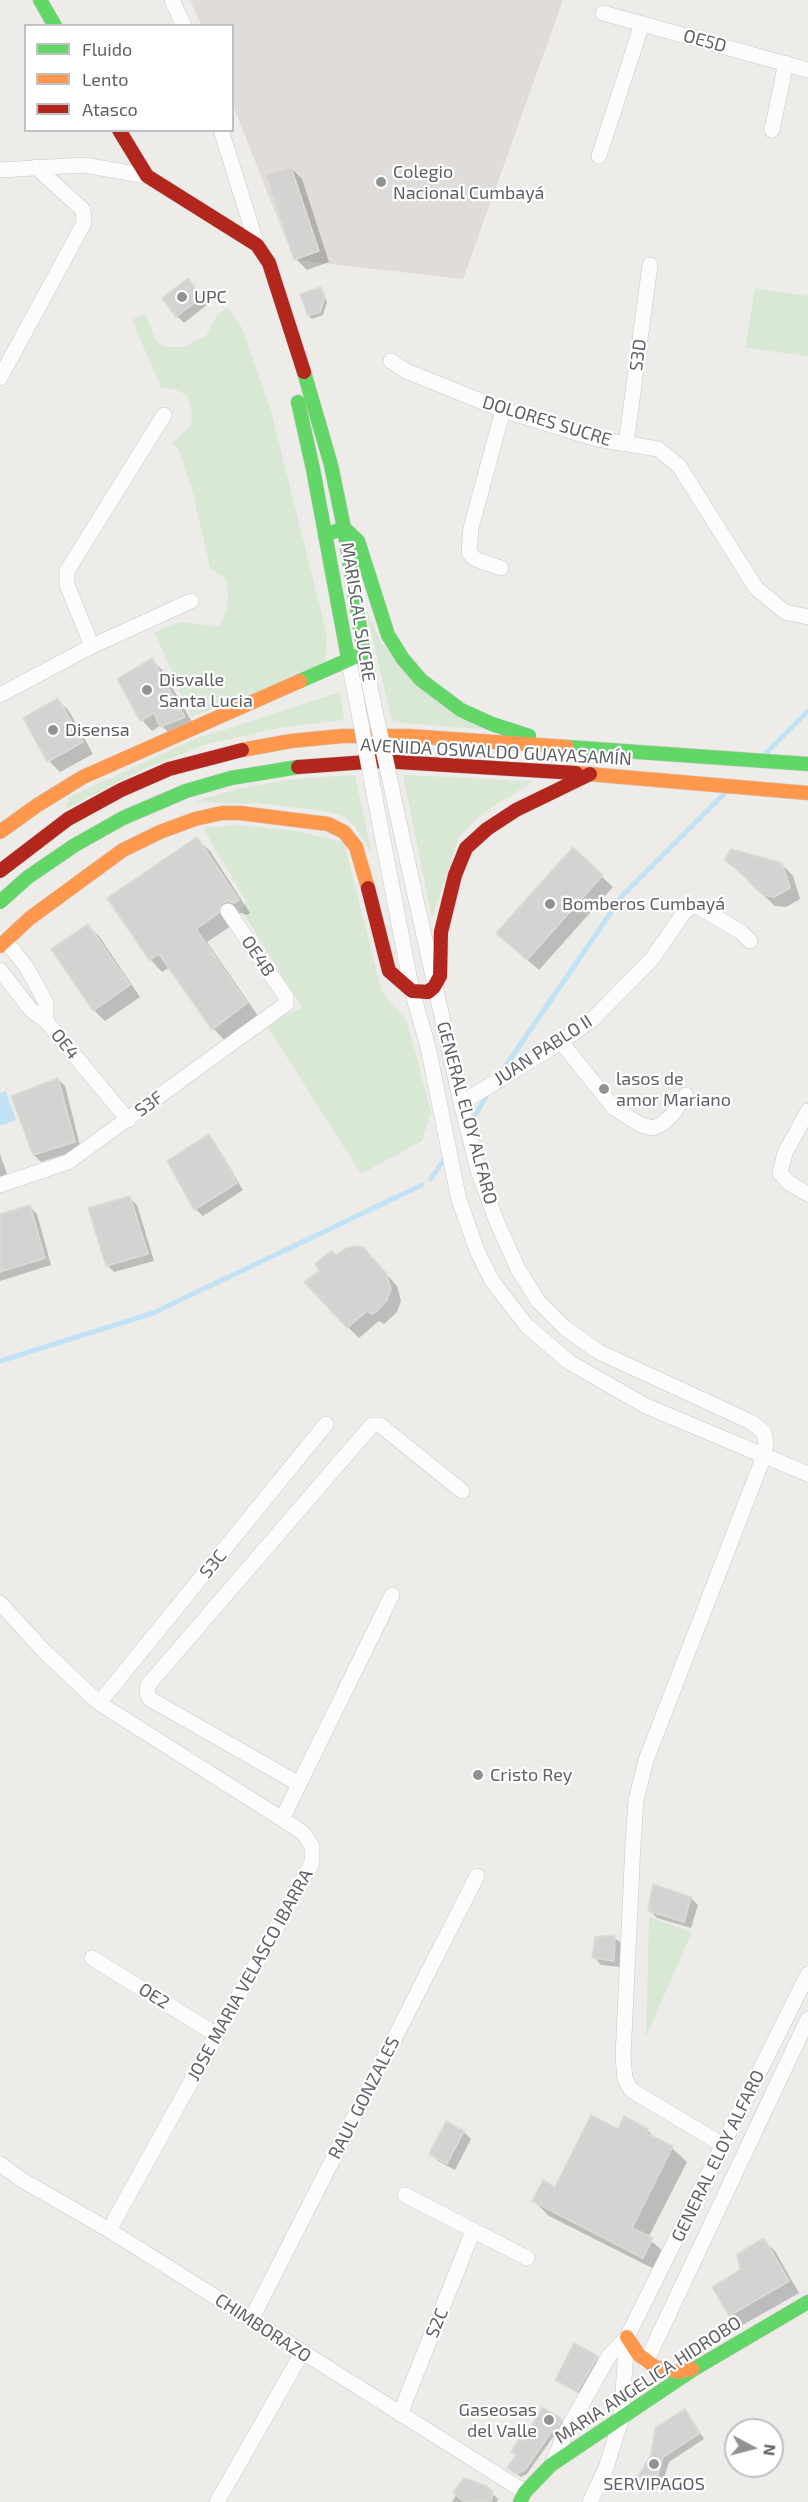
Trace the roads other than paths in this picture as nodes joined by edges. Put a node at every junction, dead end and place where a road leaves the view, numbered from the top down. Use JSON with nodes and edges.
{"nodes":[{"id":1,"x":40,"y":0,"type":"edge"},
{"id":2,"x":172,"y":0,"type":"edge"},
{"id":3,"x":603,"y":13,"type":"dead end"},
{"id":4,"x":54,"y":24,"type":"edge"},
{"id":5,"x":183,"y":24,"type":"edge"},
{"id":6,"x":642,"y":24,"type":"junction"},
{"id":7,"x":786,"y":63,"type":"junction"},
{"id":8,"x":808,"y":69,"type":"edge"},
{"id":9,"x":772,"y":130,"type":"dead end"},
{"id":10,"x":120,"y":132,"type":"edge"},
{"id":11,"x":222,"y":132,"type":"edge"},
{"id":12,"x":599,"y":156,"type":"dead end"},
{"id":13,"x":36,"y":167,"type":"junction"},
{"id":14,"x":0,"y":170,"type":"edge"},
{"id":15,"x":147,"y":176,"type":"junction"},
{"id":16,"x":257,"y":245,"type":"junction"},
{"id":17,"x":650,"y":265,"type":"dead end"},
{"id":18,"x":391,"y":361,"type":"dead end"},
{"id":19,"x":0,"y":378,"type":"edge"},
{"id":20,"x":504,"y":410,"type":"junction"},
{"id":21,"x":164,"y":415,"type":"dead end"},
{"id":22,"x":626,"y":444,"type":"junction"},
{"id":23,"x":344,"y":528,"type":"junction"},
{"id":24,"x":325,"y":535,"type":"junction"},
{"id":25,"x":501,"y":568,"type":"dead end"},
{"id":26,"x":191,"y":601,"type":"dead end"},
{"id":27,"x":808,"y":617,"type":"edge"},
{"id":28,"x":92,"y":646,"type":"junction"},
{"id":29,"x":364,"y":652,"type":"junction"},
{"id":30,"x":348,"y":658,"type":"junction"},
{"id":31,"x":0,"y":695,"type":"edge"},
{"id":32,"x":563,"y":748,"type":"junction"},
{"id":33,"x":808,"y":764,"type":"edge"},
{"id":34,"x":590,"y":774,"type":"junction"},
{"id":35,"x":808,"y":793,"type":"edge"},
{"id":36,"x":0,"y":832,"type":"edge"},
{"id":37,"x":0,"y":871,"type":"edge"},
{"id":38,"x":0,"y":902,"type":"edge"},
{"id":39,"x":228,"y":911,"type":"dead end"},
{"id":40,"x":750,"y":941,"type":"dead end"},
{"id":41,"x":3,"y":943,"type":"edge"},
{"id":42,"x":0,"y":970,"type":"edge"},
{"id":43,"x":434,"y":987,"type":"junction"},
{"id":44,"x":412,"y":991,"type":"junction"},
{"id":45,"x":287,"y":1001,"type":"joint"},
{"id":46,"x":46,"y":1021,"type":"junction"},
{"id":47,"x":561,"y":1042,"type":"junction"},
{"id":48,"x":686,"y":1095,"type":"dead end"},
{"id":49,"x":461,"y":1103,"type":"junction"},
{"id":50,"x":808,"y":1111,"type":"edge"},
{"id":51,"x":128,"y":1120,"type":"junction"},
{"id":52,"x":0,"y":1185,"type":"edge"},
{"id":53,"x":808,"y":1194,"type":"edge"},
{"id":54,"x":326,"y":1424,"type":"dead end"},
{"id":55,"x":764,"y":1456,"type":"junction"},
{"id":56,"x":808,"y":1474,"type":"edge"},
{"id":57,"x":462,"y":1491,"type":"dead end"},
{"id":58,"x":392,"y":1595,"type":"dead end"},
{"id":59,"x":0,"y":1603,"type":"edge"},
{"id":60,"x":99,"y":1703,"type":"junction"},
{"id":61,"x":299,"y":1784,"type":"junction"},
{"id":62,"x":282,"y":1819,"type":"junction"},
{"id":63,"x":477,"y":1876,"type":"dead end"},
{"id":64,"x":92,"y":1958,"type":"dead end"},
{"id":65,"x":808,"y":1974,"type":"edge"},
{"id":66,"x":808,"y":2019,"type":"edge"},
{"id":67,"x":216,"y":2035,"type":"junction"},
{"id":68,"x":723,"y":2145,"type":"junction"},
{"id":69,"x":0,"y":2164,"type":"edge"},
{"id":70,"x":405,"y":2195,"type":"dead end"},
{"id":71,"x":109,"y":2230,"type":"junction"},
{"id":72,"x":474,"y":2230,"type":"junction"},
{"id":73,"x":527,"y":2258,"type":"dead end"},
{"id":74,"x":808,"y":2302,"type":"edge"},
{"id":75,"x":251,"y":2320,"type":"junction"},
{"id":76,"x":627,"y":2337,"type":"junction"},
{"id":77,"x":302,"y":2353,"type":"junction"},
{"id":78,"x":646,"y":2362,"type":"junction"},
{"id":79,"x":694,"y":2369,"type":"junction"},
{"id":80,"x":400,"y":2415,"type":"junction"},
{"id":81,"x":621,"y":2420,"type":"junction"},
{"id":82,"x":551,"y":2464,"type":"junction"},
{"id":83,"x":522,"y":2497,"type":"edge"},
{"id":84,"x":217,"y":2502,"type":"edge"},
{"id":85,"x":590,"y":2502,"type":"edge"}],
"edges":[{"from":1,"to":4,"type":"main road"},
{"from":2,"to":5,"type":"street"},
{"from":3,"to":6,"type":"street","name":"OE5D"},
{"from":6,"to":7,"type":"street","name":"OE5D"},
{"from":6,"to":12,"type":"street"},
{"from":7,"to":8,"type":"street","name":"OE5D"},
{"from":7,"to":9,"type":"street"},
{"from":10,"to":15,"type":"main road"},
{"from":11,"to":16,"type":"street","name":"MARISCAL SUCRE"},
{"from":13,"to":14,"type":"street"},
{"from":13,"to":15,"type":"street"},
{"from":13,"to":19,"type":"street"},
{"from":15,"to":16,"type":"main road"},
{"from":16,"to":23,"type":"main road","name":"MARISCAL SUCRE"},
{"from":16,"to":24,"type":"main road","name":"MARISCAL SUCRE"},
{"from":17,"to":22,"type":"street","name":"S3D"},
{"from":18,"to":20,"type":"street","name":"DOLORES SUCRE"},
{"from":20,"to":22,"type":"street","name":"DOLORES SUCRE"},
{"from":20,"to":25,"type":"street"},
{"from":21,"to":28,"type":"street"},
{"from":22,"to":27,"type":"street","name":"DOLORES SUCRE"},
{"from":23,"to":24,"type":"main road"},
{"from":23,"to":29,"type":"main road","name":"MARISCAL SUCRE"},
{"from":23,"to":32,"type":"main road"},
{"from":24,"to":30,"type":"main road","name":"MARISCAL SUCRE"},
{"from":26,"to":28,"type":"street"},
{"from":28,"to":31,"type":"street"},
{"from":29,"to":30,"type":"main road"},
{"from":29,"to":43,"type":"street","name":"MARISCAL SUCRE","bridge":true},
{"from":30,"to":36,"type":"main road"},
{"from":30,"to":44,"type":"street","name":"MARISCAL SUCRE","bridge":true},
{"from":32,"to":33,"type":"main road","name":"AVENIDA OSWALDO GUAYASAMÍN"},
{"from":32,"to":37,"type":"main road","name":"AVENIDA OSWALDO GUAYASAMÍN"},
{"from":34,"to":35,"type":"main road","name":"AVENIDA OSWALDO GUAYASAMÍN"},
{"from":34,"to":38,"type":"main road","name":"AVENIDA OSWALDO GUAYASAMÍN"},
{"from":34,"to":43,"type":"main road"},
{"from":39,"to":45,"type":"street","name":"OE4B"},
{"from":40,"to":47,"type":"street","name":"JUAN PABLO II"},
{"from":41,"to":44,"type":"main road"},
{"from":41,"to":46,"type":"street"},
{"from":42,"to":46,"type":"street","name":"OE4"},
{"from":43,"to":44,"type":"main road"},
{"from":43,"to":49,"type":"street","name":"GENERAL ELOY ALFARO"},
{"from":44,"to":55,"type":"street","name":"MARISCAL SUCRE"},
{"from":45,"to":51,"type":"street","name":"S3F"},
{"from":46,"to":51,"type":"street","name":"OE4"},
{"from":47,"to":48,"type":"street"},
{"from":47,"to":49,"type":"street","name":"JUAN PABLO II"},
{"from":49,"to":55,"type":"street","name":"GENERAL ELOY ALFARO"},
{"from":50,"to":53,"type":"street"},
{"from":51,"to":52,"type":"street","name":"S3F"},
{"from":54,"to":60,"type":"street","name":"S3C"},
{"from":55,"to":56,"type":"street","name":"MARISCAL SUCRE"},
{"from":55,"to":68,"type":"street"},
{"from":57,"to":61,"type":"street"},
{"from":58,"to":61,"type":"street"},
{"from":59,"to":60,"type":"street","name":"JOSE MARIA VELASCO IBARRA"},
{"from":60,"to":62,"type":"street","name":"JOSE MARIA VELASCO IBARRA"},
{"from":61,"to":62,"type":"street"},
{"from":62,"to":67,"type":"street","name":"JOSE MARIA VELASCO IBARRA"},
{"from":63,"to":75,"type":"street","name":"RAUL GONZALES"},
{"from":64,"to":67,"type":"street","name":"OE2"},
{"from":65,"to":68,"type":"street","name":"GENERAL ELOY ALFARO"},
{"from":66,"to":78,"type":"street"},
{"from":67,"to":71,"type":"street","name":"JOSE MARIA VELASCO IBARRA"},
{"from":68,"to":76,"type":"street","name":"GENERAL ELOY ALFARO"},
{"from":69,"to":71,"type":"street","name":"CHIMBORAZO"},
{"from":70,"to":72,"type":"street"},
{"from":71,"to":75,"type":"street","name":"CHIMBORAZO"},
{"from":72,"to":73,"type":"street"},
{"from":72,"to":80,"type":"street","name":"S2C"},
{"from":74,"to":79,"type":"main road","name":"MARIA ANGELICA HIDROBO"},
{"from":75,"to":77,"type":"street","name":"CHIMBORAZO"},
{"from":76,"to":78,"type":"main road"},
{"from":76,"to":81,"type":"street","name":"GENERAL ELOY ALFARO"},
{"from":76,"to":82,"type":"street","name":"GENERAL ELOY ALFARO"},
{"from":77,"to":80,"type":"street","name":"CHIMBORAZO"},
{"from":77,"to":84,"type":"street"},
{"from":78,"to":79,"type":"main road"},
{"from":79,"to":81,"type":"main road","name":"MARIA ANGELICA HIDROBO"},
{"from":80,"to":83,"type":"street","name":"CHIMBORAZO"},
{"from":81,"to":82,"type":"main road","name":"MARIA ANGELICA HIDROBO"},
{"from":81,"to":85,"type":"street","name":"GENERAL ELOY ALFARO"},
{"from":82,"to":83,"type":"main road","name":"MARIA ANGELICA HIDROBO"}]}
